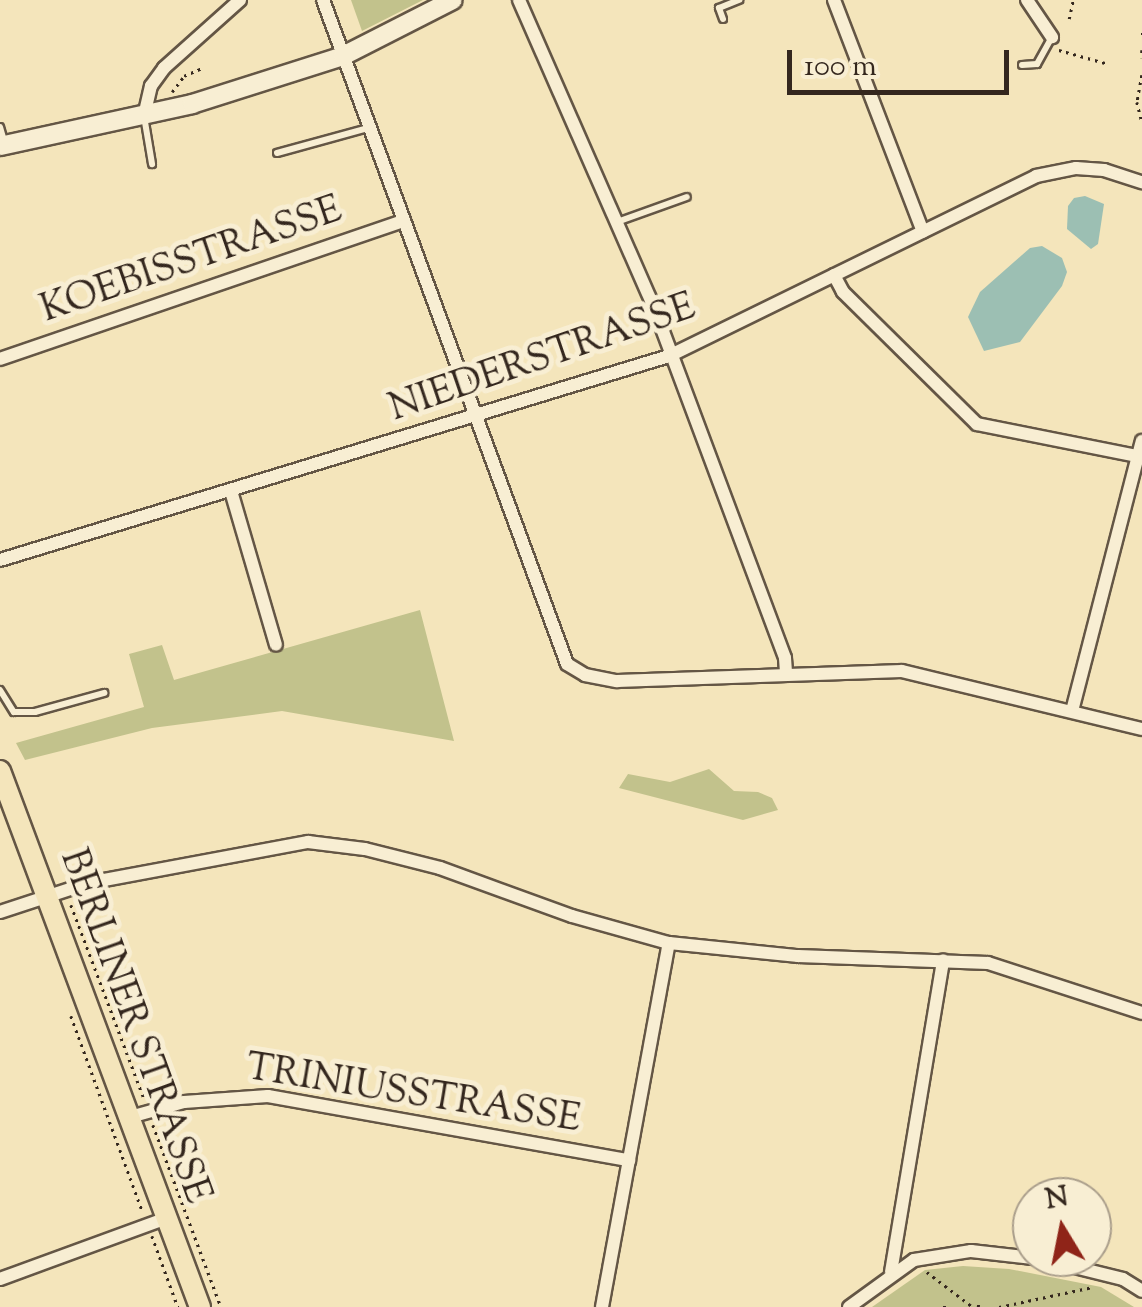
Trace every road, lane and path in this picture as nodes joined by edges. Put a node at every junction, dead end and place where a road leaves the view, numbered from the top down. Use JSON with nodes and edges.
{"nodes":[{"id":1,"x":240,"y":0,"type":"edge"},
{"id":2,"x":323,"y":0,"type":"edge"},
{"id":3,"x":452,"y":0,"type":"edge"},
{"id":4,"x":519,"y":0,"type":"edge"},
{"id":5,"x":738,"y":0,"type":"edge"},
{"id":6,"x":834,"y":0,"type":"edge"},
{"id":7,"x":1027,"y":0,"type":"edge"},
{"id":8,"x":1072,"y":0,"type":"edge"},
{"id":9,"x":1069,"y":18,"type":"dead end"},
{"id":10,"x":723,"y":19,"type":"dead end"},
{"id":11,"x":1055,"y":40,"type":"junction"},
{"id":12,"x":1142,"y":50,"type":"edge"},
{"id":13,"x":344,"y":56,"type":"junction"},
{"id":14,"x":1142,"y":57,"type":"edge"},
{"id":15,"x":1106,"y":63,"type":"dead end"},
{"id":16,"x":1022,"y":65,"type":"dead end"},
{"id":17,"x":204,"y":67,"type":"dead end"},
{"id":18,"x":1142,"y":76,"type":"edge"},
{"id":19,"x":172,"y":95,"type":"dead end"},
{"id":20,"x":144,"y":116,"type":"junction"},
{"id":21,"x":1142,"y":122,"type":"edge"},
{"id":22,"x":369,"y":127,"type":"junction"},
{"id":23,"x":2,"y":140,"type":"edge"},
{"id":24,"x":277,"y":154,"type":"dead end"},
{"id":25,"x":152,"y":164,"type":"dead end"},
{"id":26,"x":1142,"y":182,"type":"edge"},
{"id":27,"x":688,"y":196,"type":"dead end"},
{"id":28,"x":404,"y":221,"type":"junction"},
{"id":29,"x":616,"y":222,"type":"junction"},
{"id":30,"x":923,"y":232,"type":"junction"},
{"id":31,"x":834,"y":275,"type":"junction"},
{"id":32,"x":669,"y":356,"type":"junction"},
{"id":33,"x":0,"y":359,"type":"edge"},
{"id":34,"x":473,"y":418,"type":"junction"},
{"id":35,"x":1142,"y":441,"type":"edge"},
{"id":36,"x":1141,"y":457,"type":"edge"},
{"id":37,"x":231,"y":490,"type":"junction"},
{"id":38,"x":0,"y":560,"type":"edge"},
{"id":39,"x":276,"y":645,"type":"dead end"},
{"id":40,"x":786,"y":674,"type":"junction"},
{"id":41,"x":0,"y":690,"type":"edge"},
{"id":42,"x":104,"y":693,"type":"dead end"},
{"id":43,"x":1072,"y":712,"type":"junction"},
{"id":44,"x":1142,"y":729,"type":"edge"},
{"id":45,"x":0,"y":771,"type":"edge"},
{"id":46,"x":58,"y":896,"type":"junction"},
{"id":47,"x":0,"y":912,"type":"edge"},
{"id":48,"x":669,"y":943,"type":"junction"},
{"id":49,"x":943,"y":960,"type":"junction"},
{"id":50,"x":69,"y":1010,"type":"dead end"},
{"id":51,"x":1142,"y":1013,"type":"edge"},
{"id":52,"x":144,"y":1100,"type":"dead end"},
{"id":53,"x":140,"y":1118,"type":"junction"},
{"id":54,"x":629,"y":1160,"type":"junction"},
{"id":55,"x":144,"y":1216,"type":"dead end"},
{"id":56,"x":167,"y":1218,"type":"junction"},
{"id":57,"x":153,"y":1239,"type":"dead end"},
{"id":58,"x":914,"y":1260,"type":"junction"},
{"id":59,"x":892,"y":1272,"type":"junction"},
{"id":60,"x":0,"y":1279,"type":"edge"},
{"id":61,"x":1139,"y":1284,"type":"edge"},
{"id":62,"x":1096,"y":1286,"type":"dead end"},
{"id":63,"x":979,"y":1300,"type":"dead end"},
{"id":64,"x":178,"y":1307,"type":"edge"},
{"id":65,"x":200,"y":1307,"type":"edge"},
{"id":66,"x":221,"y":1307,"type":"edge"},
{"id":67,"x":602,"y":1307,"type":"edge"},
{"id":68,"x":849,"y":1307,"type":"edge"},
{"id":69,"x":943,"y":1307,"type":"edge"},
{"id":70,"x":950,"y":1307,"type":"edge"},
{"id":71,"x":976,"y":1307,"type":"edge"},
{"id":72,"x":999,"y":1307,"type":"edge"}],
"edges":[{"from":1,"to":20,"type":"street"},
{"from":2,"to":13,"type":"street"},
{"from":3,"to":13,"type":"street"},
{"from":4,"to":29,"type":"street"},
{"from":5,"to":10,"type":"lane"},
{"from":6,"to":30,"type":"street"},
{"from":7,"to":11,"type":"street"},
{"from":8,"to":9,"type":"path"},
{"from":11,"to":15,"type":"path"},
{"from":11,"to":16,"type":"lane"},
{"from":12,"to":14,"type":"path"},
{"from":13,"to":20,"type":"street"},
{"from":13,"to":22,"type":"street"},
{"from":17,"to":19,"type":"path"},
{"from":18,"to":21,"type":"path"},
{"from":20,"to":23,"type":"street"},
{"from":20,"to":25,"type":"lane"},
{"from":22,"to":24,"type":"lane"},
{"from":22,"to":28,"type":"street"},
{"from":26,"to":30,"type":"street","name":"NIEDERSTRASSE"},
{"from":27,"to":29,"type":"lane"},
{"from":28,"to":33,"type":"street","name":"KOEBISSTRASSE"},
{"from":28,"to":34,"type":"street"},
{"from":29,"to":32,"type":"street"},
{"from":30,"to":31,"type":"street","name":"NIEDERSTRASSE"},
{"from":31,"to":32,"type":"street","name":"NIEDERSTRASSE"},
{"from":31,"to":36,"type":"street"},
{"from":32,"to":34,"type":"street","name":"NIEDERSTRASSE"},
{"from":32,"to":40,"type":"street"},
{"from":34,"to":37,"type":"street","name":"NIEDERSTRASSE"},
{"from":34,"to":40,"type":"street"},
{"from":35,"to":36,"type":"street"},
{"from":36,"to":43,"type":"street"},
{"from":37,"to":38,"type":"street","name":"NIEDERSTRASSE"},
{"from":37,"to":39,"type":"street"},
{"from":40,"to":43,"type":"street"},
{"from":41,"to":42,"type":"lane"},
{"from":43,"to":44,"type":"street"},
{"from":45,"to":46,"type":"main road","name":"BERLINER STRASSE"},
{"from":46,"to":47,"type":"street"},
{"from":46,"to":48,"type":"street"},
{"from":46,"to":52,"type":"path"},
{"from":46,"to":53,"type":"main road","name":"BERLINER STRASSE"},
{"from":48,"to":49,"type":"street"},
{"from":48,"to":54,"type":"street"},
{"from":49,"to":51,"type":"street"},
{"from":49,"to":59,"type":"street"},
{"from":50,"to":55,"type":"path"},
{"from":53,"to":54,"type":"street","name":"TRINIUSSTRASSE"},
{"from":53,"to":56,"type":"main road","name":"BERLINER STRASSE"},
{"from":53,"to":66,"type":"path"},
{"from":54,"to":67,"type":"street"},
{"from":56,"to":60,"type":"street"},
{"from":56,"to":65,"type":"main road","name":"BERLINER STRASSE"},
{"from":57,"to":64,"type":"path"},
{"from":58,"to":59,"type":"street"},
{"from":58,"to":61,"type":"street"},
{"from":58,"to":71,"type":"path"},
{"from":59,"to":68,"type":"street"},
{"from":62,"to":72,"type":"path"},
{"from":63,"to":71,"type":"path"},
{"from":69,"to":70,"type":"path"}]}
